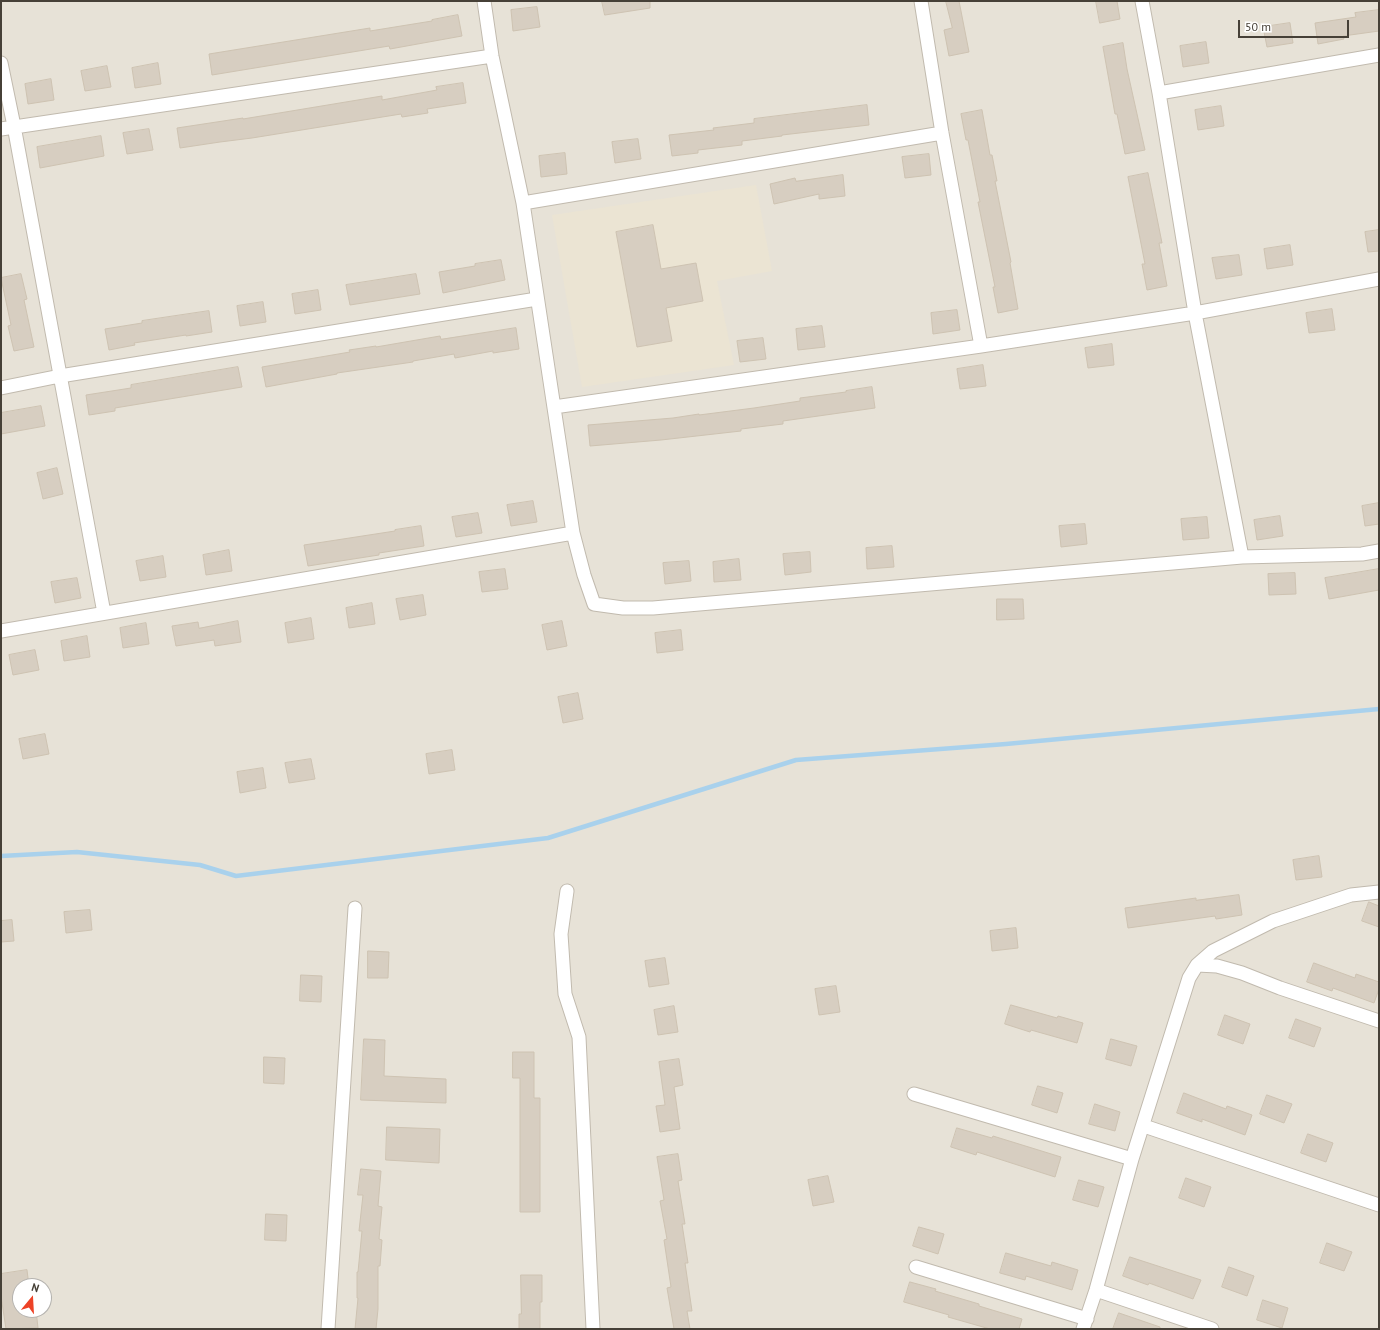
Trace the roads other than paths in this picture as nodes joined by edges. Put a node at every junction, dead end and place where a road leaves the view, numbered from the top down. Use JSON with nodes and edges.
{"nodes":[{"id":1,"x":484,"y":1,"type":"edge"},
{"id":2,"x":921,"y":1,"type":"edge"},
{"id":3,"x":1142,"y":1,"type":"edge"},
{"id":4,"x":1379,"y":54,"type":"edge"},
{"id":5,"x":492,"y":56,"type":"junction"},
{"id":6,"x":1,"y":63,"type":"edge"},
{"id":7,"x":1159,"y":93,"type":"junction"},
{"id":8,"x":14,"y":126,"type":"junction"},
{"id":9,"x":1,"y":129,"type":"edge"},
{"id":10,"x":942,"y":133,"type":"junction"},
{"id":11,"x":523,"y":203,"type":"junction"},
{"id":12,"x":1379,"y":279,"type":"edge"},
{"id":13,"x":537,"y":298,"type":"junction"},
{"id":14,"x":1195,"y":313,"type":"junction"},
{"id":15,"x":981,"y":346,"type":"junction"},
{"id":16,"x":60,"y":376,"type":"junction"},
{"id":17,"x":1,"y":388,"type":"edge"},
{"id":18,"x":554,"y":407,"type":"junction"},
{"id":19,"x":573,"y":533,"type":"junction"},
{"id":20,"x":1379,"y":551,"type":"edge"},
{"id":21,"x":1242,"y":557,"type":"junction"},
{"id":22,"x":104,"y":613,"type":"junction"},
{"id":23,"x":1,"y":631,"type":"edge"},
{"id":24,"x":567,"y":891,"type":"dead end"},
{"id":25,"x":1379,"y":892,"type":"edge"},
{"id":26,"x":355,"y":908,"type":"dead end"},
{"id":27,"x":1197,"y":965,"type":"junction"},
{"id":28,"x":1379,"y":1021,"type":"edge"},
{"id":29,"x":914,"y":1094,"type":"dead end"},
{"id":30,"x":1144,"y":1126,"type":"junction"},
{"id":31,"x":1132,"y":1159,"type":"junction"},
{"id":32,"x":1379,"y":1205,"type":"edge"},
{"id":33,"x":916,"y":1267,"type":"dead end"},
{"id":34,"x":1096,"y":1290,"type":"junction"},
{"id":35,"x":1085,"y":1324,"type":"edge"},
{"id":36,"x":328,"y":1329,"type":"edge"},
{"id":37,"x":593,"y":1329,"type":"edge"},
{"id":38,"x":1212,"y":1329,"type":"edge"}],
"edges":[{"from":1,"to":5,"type":"street"},
{"from":2,"to":10,"type":"street"},
{"from":3,"to":7,"type":"street"},
{"from":4,"to":7,"type":"street"},
{"from":5,"to":8,"type":"street"},
{"from":5,"to":11,"type":"street"},
{"from":6,"to":8,"type":"street"},
{"from":7,"to":14,"type":"street"},
{"from":8,"to":9,"type":"street"},
{"from":8,"to":16,"type":"street"},
{"from":10,"to":11,"type":"street"},
{"from":10,"to":15,"type":"street"},
{"from":11,"to":13,"type":"street"},
{"from":12,"to":14,"type":"street"},
{"from":13,"to":16,"type":"street"},
{"from":13,"to":18,"type":"street"},
{"from":14,"to":15,"type":"street"},
{"from":14,"to":21,"type":"street"},
{"from":15,"to":18,"type":"street"},
{"from":16,"to":17,"type":"street"},
{"from":16,"to":22,"type":"street"},
{"from":18,"to":19,"type":"street"},
{"from":19,"to":21,"type":"street"},
{"from":19,"to":22,"type":"street"},
{"from":20,"to":21,"type":"street"},
{"from":22,"to":23,"type":"street"},
{"from":24,"to":37,"type":"street"},
{"from":25,"to":27,"type":"street"},
{"from":26,"to":36,"type":"street"},
{"from":27,"to":28,"type":"street"},
{"from":27,"to":30,"type":"street"},
{"from":29,"to":31,"type":"street"},
{"from":30,"to":31,"type":"street"},
{"from":30,"to":32,"type":"street"},
{"from":31,"to":34,"type":"street"},
{"from":33,"to":35,"type":"street"},
{"from":34,"to":35,"type":"street"},
{"from":34,"to":38,"type":"street"}]}
